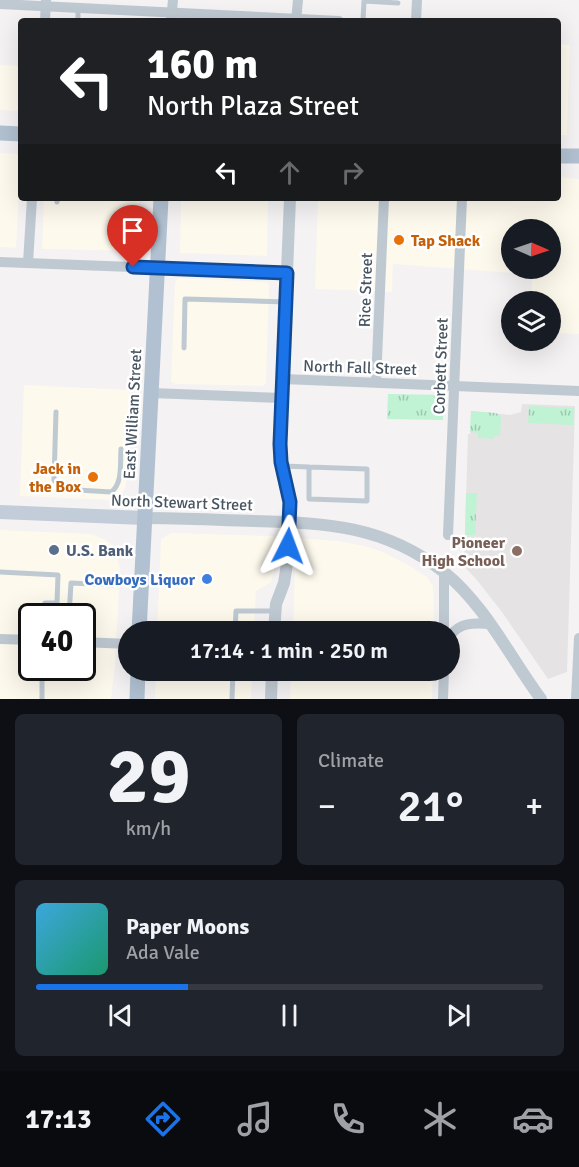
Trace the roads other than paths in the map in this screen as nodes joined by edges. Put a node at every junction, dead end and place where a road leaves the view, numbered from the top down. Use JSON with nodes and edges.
{"nodes":[{"id":1,"x":172,"y":0,"type":"edge"},
{"id":2,"x":297,"y":0,"type":"edge"},
{"id":3,"x":417,"y":0,"type":"edge"},
{"id":4,"x":46,"y":3,"type":"edge"},
{"id":5,"x":398,"y":3,"type":"dead end"},
{"id":6,"x":0,"y":4,"type":"edge"},
{"id":7,"x":78,"y":9,"type":"junction"},
{"id":8,"x":172,"y":17,"type":"edge"},
{"id":9,"x":45,"y":18,"type":"edge"},
{"id":10,"x":78,"y":18,"type":"edge"},
{"id":11,"x":213,"y":18,"type":"edge"},
{"id":12,"x":296,"y":18,"type":"edge"},
{"id":13,"x":363,"y":18,"type":"edge"},
{"id":14,"x":416,"y":18,"type":"edge"},
{"id":15,"x":0,"y":133,"type":"edge"},
{"id":16,"x":18,"y":134,"type":"edge"},
{"id":17,"x":561,"y":156,"type":"edge"},
{"id":18,"x":579,"y":156,"type":"edge"},
{"id":19,"x":32,"y":201,"type":"edge"},
{"id":20,"x":161,"y":201,"type":"edge"},
{"id":21,"x":290,"y":201,"type":"edge"},
{"id":22,"x":384,"y":201,"type":"edge"},
{"id":23,"x":462,"y":201,"type":"edge"},
{"id":24,"x":0,"y":262,"type":"edge"},
{"id":25,"x":28,"y":263,"type":"junction"},
{"id":26,"x":158,"y":268,"type":"junction"},
{"id":27,"x":287,"y":273,"type":"junction"},
{"id":28,"x":286,"y":302,"type":"junction"},
{"id":29,"x":184,"y":348,"type":"dead end"},
{"id":30,"x":283,"y":379,"type":"junction"},
{"id":31,"x":376,"y":382,"type":"junction"},
{"id":32,"x":454,"y":386,"type":"junction"},
{"id":33,"x":579,"y":391,"type":"edge"},
{"id":34,"x":151,"y":393,"type":"junction"},
{"id":35,"x":282,"y":398,"type":"junction"},
{"id":36,"x":56,"y":412,"type":"dead end"},
{"id":37,"x":121,"y":449,"type":"dead end"},
{"id":38,"x":283,"y":466,"type":"junction"},
{"id":39,"x":309,"y":467,"type":"junction"},
{"id":40,"x":0,"y":512,"type":"edge"},
{"id":41,"x":144,"y":518,"type":"junction"},
{"id":42,"x":289,"y":522,"type":"junction"},
{"id":43,"x":448,"y":535,"type":"dead end"},
{"id":44,"x":0,"y":573,"type":"edge"},
{"id":45,"x":444,"y":573,"type":"junction"},
{"id":46,"x":113,"y":585,"type":"dead end"},
{"id":47,"x":57,"y":603,"type":"edge"},
{"id":48,"x":70,"y":603,"type":"edge"},
{"id":49,"x":275,"y":611,"type":"junction"},
{"id":50,"x":139,"y":621,"type":"edge"},
{"id":51,"x":236,"y":621,"type":"edge"},
{"id":52,"x":275,"y":621,"type":"edge"},
{"id":53,"x":444,"y":621,"type":"edge"},
{"id":54,"x":490,"y":624,"type":"junction"},
{"id":55,"x":460,"y":627,"type":"edge"},
{"id":56,"x":579,"y":638,"type":"edge"},
{"id":57,"x":0,"y":639,"type":"edge"},
{"id":58,"x":18,"y":640,"type":"edge"},
{"id":59,"x":96,"y":643,"type":"edge"},
{"id":60,"x":118,"y":644,"type":"edge"},
{"id":61,"x":42,"y":681,"type":"edge"},
{"id":62,"x":138,"y":681,"type":"edge"},
{"id":63,"x":233,"y":681,"type":"edge"},
{"id":64,"x":272,"y":681,"type":"edge"},
{"id":65,"x":444,"y":681,"type":"edge"},
{"id":66,"x":42,"y":699,"type":"edge"},
{"id":67,"x":137,"y":699,"type":"edge"},
{"id":68,"x":232,"y":699,"type":"edge"},
{"id":69,"x":271,"y":699,"type":"edge"},
{"id":70,"x":443,"y":699,"type":"edge"},
{"id":71,"x":541,"y":699,"type":"edge"},
{"id":72,"x":576,"y":699,"type":"edge"}],
"edges":[{"from":1,"to":8,"type":"street"},
{"from":2,"to":12,"type":"street"},
{"from":3,"to":14,"type":"street"},
{"from":4,"to":6,"type":"street"},
{"from":4,"to":7,"type":"street"},
{"from":4,"to":9,"type":"street"},
{"from":5,"to":13,"type":"lane"},
{"from":7,"to":8,"type":"street"},
{"from":7,"to":10,"type":"lane"},
{"from":8,"to":11,"type":"street"},
{"from":15,"to":16,"type":"main road"},
{"from":17,"to":18,"type":"main road"},
{"from":19,"to":25,"type":"street"},
{"from":20,"to":26,"type":"main road","name":"East William Street"},
{"from":21,"to":27,"type":"street"},
{"from":22,"to":31,"type":"street","name":"Rice Street"},
{"from":23,"to":32,"type":"street","name":"Corbett Street"},
{"from":24,"to":25,"type":"street"},
{"from":25,"to":26,"type":"street"},
{"from":26,"to":27,"type":"street"},
{"from":26,"to":34,"type":"main road","name":"East William Street"},
{"from":27,"to":28,"type":"street"},
{"from":28,"to":29,"type":"lane"},
{"from":28,"to":30,"type":"street"},
{"from":30,"to":31,"type":"street","name":"North Fall Street"},
{"from":30,"to":35,"type":"street"},
{"from":31,"to":32,"type":"street","name":"North Fall Street"},
{"from":32,"to":33,"type":"street","name":"North Fall Street"},
{"from":32,"to":43,"type":"street","name":"Corbett Street"},
{"from":34,"to":35,"type":"street"},
{"from":34,"to":41,"type":"main road","name":"East William Street"},
{"from":35,"to":38,"type":"street"},
{"from":36,"to":37,"type":"lane"},
{"from":38,"to":39,"type":"lane"},
{"from":38,"to":42,"type":"street"},
{"from":39,"to":39,"type":"lane"},
{"from":40,"to":41,"type":"main road","name":"North Stewart Street"},
{"from":41,"to":42,"type":"street","name":"North Stewart Street"},
{"from":41,"to":50,"type":"main road","name":"East William Street"},
{"from":42,"to":45,"type":"street","name":"North Stewart Street"},
{"from":42,"to":49,"type":"street"},
{"from":44,"to":47,"type":"lane"},
{"from":45,"to":53,"type":"street"},
{"from":45,"to":54,"type":"street","name":"North Stewart Street"},
{"from":46,"to":48,"type":"lane"},
{"from":49,"to":51,"type":"lane"},
{"from":49,"to":52,"type":"street"},
{"from":54,"to":55,"type":"street"},
{"from":54,"to":71,"type":"street","name":"North Stewart Street"},
{"from":56,"to":72,"type":"street"},
{"from":57,"to":58,"type":"street"},
{"from":59,"to":60,"type":"street"},
{"from":61,"to":66,"type":"lane"},
{"from":62,"to":67,"type":"main road"},
{"from":63,"to":68,"type":"lane"},
{"from":64,"to":69,"type":"street"},
{"from":65,"to":70,"type":"street"}]}
